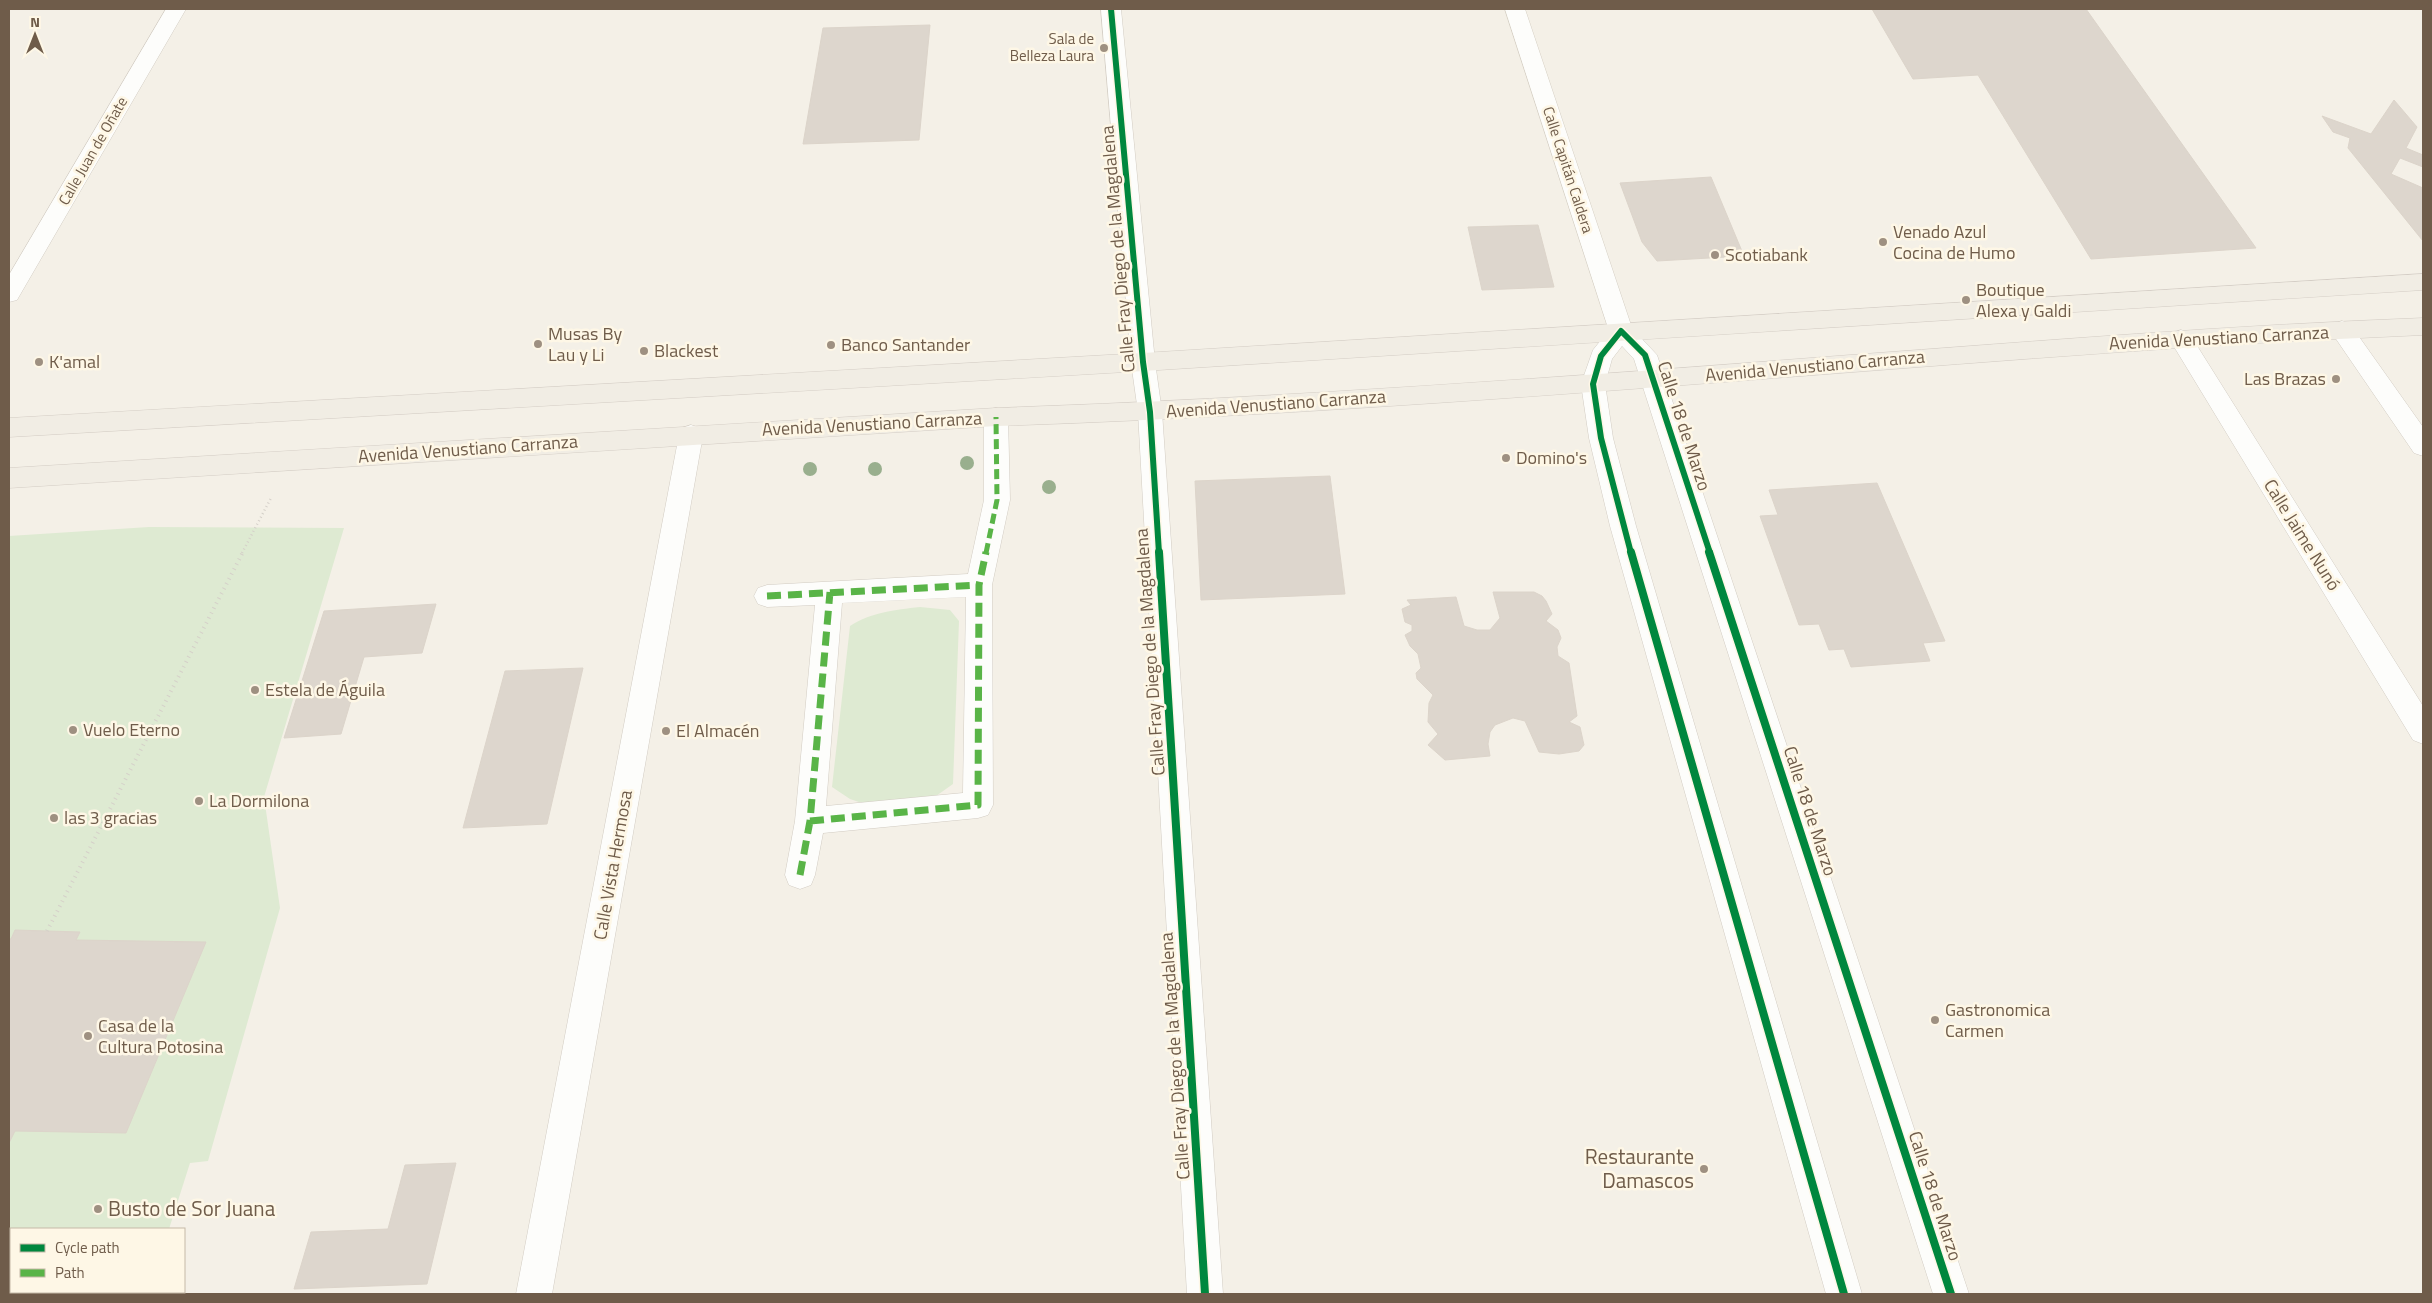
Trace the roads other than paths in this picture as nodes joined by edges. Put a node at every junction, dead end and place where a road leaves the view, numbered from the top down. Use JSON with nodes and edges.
{"nodes":[{"id":1,"x":176,"y":9,"type":"edge"},
{"id":2,"x":1111,"y":9,"type":"edge"},
{"id":3,"x":1515,"y":9,"type":"edge"},
{"id":4,"x":2423,"y":282,"type":"edge"},
{"id":5,"x":9,"y":294,"type":"edge"},
{"id":6,"x":2423,"y":326,"type":"edge"},
{"id":7,"x":2342,"y":330,"type":"junction"},
{"id":8,"x":1621,"y":331,"type":"junction"},
{"id":9,"x":2181,"y":339,"type":"junction"},
{"id":10,"x":1143,"y":362,"type":"junction"},
{"id":11,"x":1653,"y":379,"type":"junction"},
{"id":12,"x":1593,"y":384,"type":"junction"},
{"id":13,"x":1150,"y":412,"type":"junction"},
{"id":14,"x":996,"y":417,"type":"junction"},
{"id":15,"x":9,"y":428,"type":"edge"},
{"id":16,"x":692,"y":435,"type":"junction"},
{"id":17,"x":2423,"y":446,"type":"edge"},
{"id":18,"x":9,"y":478,"type":"edge"},
{"id":19,"x":979,"y":585,"type":"junction"},
{"id":20,"x":830,"y":592,"type":"junction"},
{"id":21,"x":767,"y":596,"type":"dead end"},
{"id":22,"x":2423,"y":731,"type":"edge"},
{"id":23,"x":810,"y":820,"type":"junction"},
{"id":24,"x":800,"y":875,"type":"dead end"},
{"id":25,"x":534,"y":1294,"type":"edge"},
{"id":26,"x":1205,"y":1294,"type":"edge"},
{"id":27,"x":1844,"y":1294,"type":"edge"},
{"id":28,"x":1951,"y":1294,"type":"edge"}],
"edges":[{"from":1,"to":5,"type":"street","name":"Calle Juan de Oñate"},
{"from":2,"to":10,"type":"street","name":"Calle Fray Diego de la Magdalena"},
{"from":3,"to":8,"type":"street","name":"Calle Capitán Caldera"},
{"from":4,"to":8,"type":"main road"},
{"from":6,"to":7,"type":"main road","name":"Avenida Venustiano Carranza"},
{"from":7,"to":9,"type":"main road","name":"Avenida Venustiano Carranza"},
{"from":7,"to":17,"type":"street"},
{"from":8,"to":10,"type":"main road"},
{"from":8,"to":11,"type":"street","name":"Calle 18 de Marzo"},
{"from":8,"to":12,"type":"street"},
{"from":9,"to":11,"type":"main road","name":"Avenida Venustiano Carranza"},
{"from":9,"to":22,"type":"street","name":"Calle Jaime Nunó"},
{"from":10,"to":13,"type":"street","name":"Calle Fray Diego de la Magdalena"},
{"from":10,"to":15,"type":"main road"},
{"from":11,"to":12,"type":"main road","name":"Avenida Venustiano Carranza"},
{"from":11,"to":28,"type":"street","name":"Calle 18 de Marzo"},
{"from":12,"to":13,"type":"main road","name":"Avenida Venustiano Carranza"},
{"from":12,"to":27,"type":"street"},
{"from":13,"to":14,"type":"main road","name":"Avenida Venustiano Carranza"},
{"from":13,"to":26,"type":"street","name":"Calle Fray Diego de la Magdalena"},
{"from":14,"to":16,"type":"main road","name":"Avenida Venustiano Carranza"},
{"from":14,"to":19,"type":"street"},
{"from":16,"to":18,"type":"main road","name":"Avenida Venustiano Carranza"},
{"from":16,"to":25,"type":"street","name":"Calle Vista Hermosa"},
{"from":19,"to":20,"type":"street"},
{"from":19,"to":23,"type":"street"},
{"from":20,"to":21,"type":"street"},
{"from":20,"to":23,"type":"street"},
{"from":23,"to":24,"type":"street"}]}
